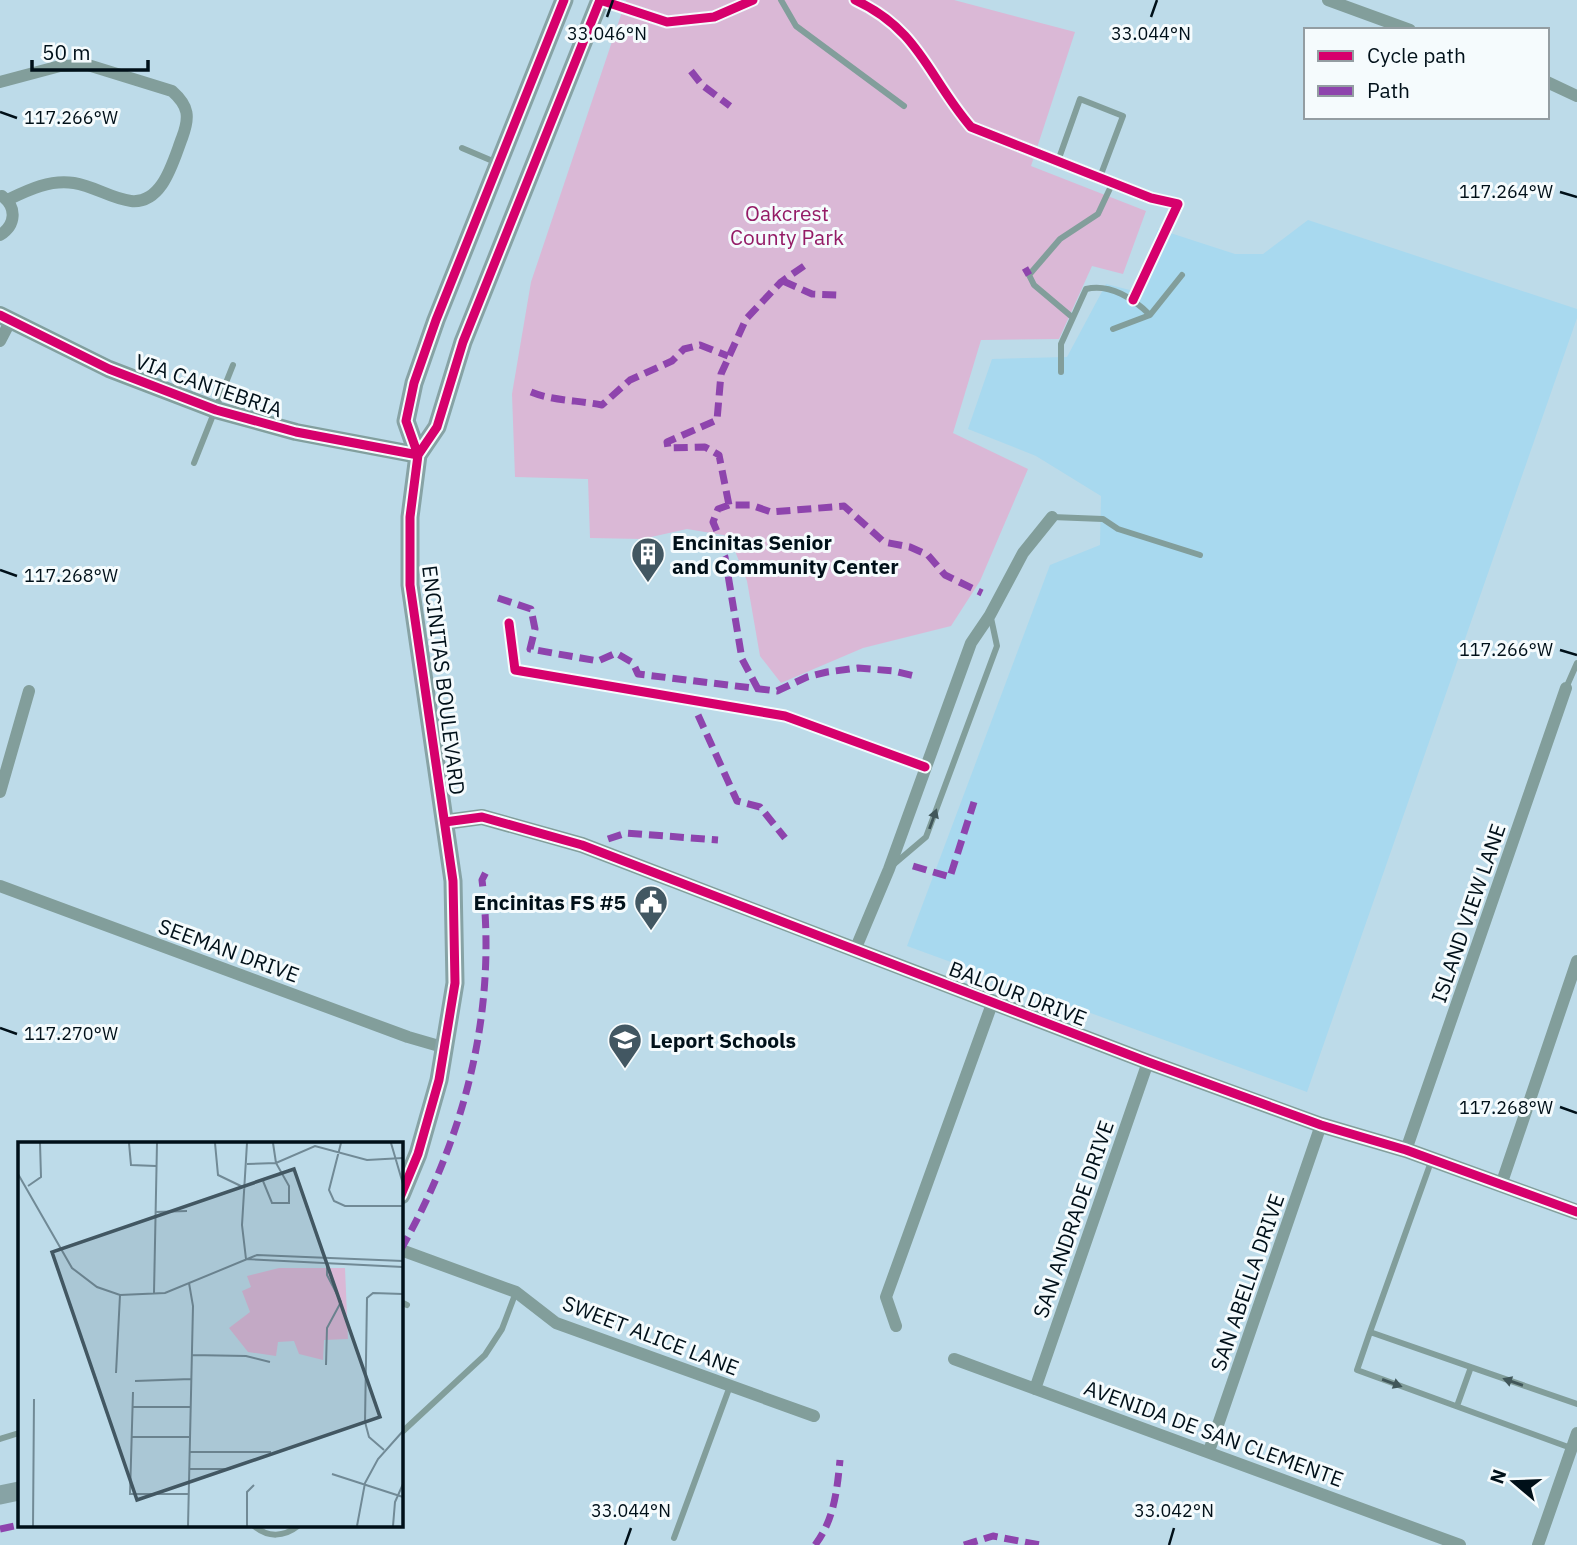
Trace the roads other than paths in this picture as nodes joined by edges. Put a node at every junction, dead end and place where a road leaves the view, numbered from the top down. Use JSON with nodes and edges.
{"nodes":[{"id":1,"x":564,"y":0,"type":"edge"},
{"id":2,"x":600,"y":0,"type":"edge"},
{"id":3,"x":753,"y":0,"type":"edge"},
{"id":4,"x":780,"y":0,"type":"edge"},
{"id":5,"x":855,"y":0,"type":"edge"},
{"id":6,"x":1328,"y":0,"type":"edge"},
{"id":7,"x":1405,"y":28,"type":"edge"},
{"id":8,"x":0,"y":82,"type":"edge"},
{"id":9,"x":1549,"y":83,"type":"edge"},
{"id":10,"x":1577,"y":96,"type":"edge"},
{"id":11,"x":904,"y":106,"type":"dead end"},
{"id":12,"x":462,"y":148,"type":"dead end"},
{"id":13,"x":1058,"y":161,"type":"junction"},
{"id":14,"x":499,"y":163,"type":"junction"},
{"id":15,"x":1100,"y":177,"type":"junction"},
{"id":16,"x":1113,"y":183,"type":"junction"},
{"id":17,"x":3,"y":198,"type":"edge"},
{"id":18,"x":1178,"y":204,"type":"dead end"},
{"id":19,"x":0,"y":235,"type":"edge"},
{"id":20,"x":1182,"y":275,"type":"dead end"},
{"id":21,"x":1150,"y":315,"type":"junction"},
{"id":22,"x":6,"y":317,"type":"edge"},
{"id":23,"x":1072,"y":317,"type":"junction"},
{"id":24,"x":1113,"y":329,"type":"dead end"},
{"id":25,"x":0,"y":341,"type":"edge"},
{"id":26,"x":233,"y":365,"type":"dead end"},
{"id":27,"x":1061,"y":372,"type":"dead end"},
{"id":28,"x":216,"y":410,"type":"junction"},
{"id":29,"x":418,"y":455,"type":"junction"},
{"id":30,"x":194,"y":463,"type":"dead end"},
{"id":31,"x":1052,"y":517,"type":"joint"},
{"id":32,"x":1200,"y":555,"type":"dead end"},
{"id":33,"x":990,"y":615,"type":"junction"},
{"id":34,"x":509,"y":623,"type":"dead end"},
{"id":35,"x":1577,"y":663,"type":"edge"},
{"id":36,"x":1566,"y":688,"type":"joint"},
{"id":37,"x":29,"y":691,"type":"dead end"},
{"id":38,"x":925,"y":767,"type":"junction"},
{"id":39,"x":0,"y":792,"type":"edge"},
{"id":40,"x":445,"y":822,"type":"junction"},
{"id":41,"x":889,"y":869,"type":"junction"},
{"id":42,"x":0,"y":886,"type":"edge"},
{"id":43,"x":855,"y":950,"type":"junction"},
{"id":44,"x":1577,"y":961,"type":"edge"},
{"id":45,"x":993,"y":1001,"type":"junction"},
{"id":46,"x":446,"y":1048,"type":"junction"},
{"id":47,"x":1148,"y":1062,"type":"junction"},
{"id":48,"x":1321,"y":1125,"type":"junction"},
{"id":49,"x":1406,"y":1150,"type":"junction"},
{"id":50,"x":1432,"y":1159,"type":"junction"},
{"id":51,"x":1501,"y":1185,"type":"junction"},
{"id":52,"x":402,"y":1193,"type":"edge"},
{"id":53,"x":1577,"y":1212,"type":"edge"},
{"id":54,"x":402,"y":1250,"type":"edge"},
{"id":55,"x":516,"y":1292,"type":"junction"},
{"id":56,"x":896,"y":1326,"type":"dead end"},
{"id":57,"x":1370,"y":1332,"type":"junction"},
{"id":58,"x":954,"y":1359,"type":"dead end"},
{"id":59,"x":1471,"y":1367,"type":"junction"},
{"id":60,"x":730,"y":1386,"type":"junction"},
{"id":61,"x":1035,"y":1389,"type":"junction"},
{"id":62,"x":1577,"y":1405,"type":"edge"},
{"id":63,"x":1457,"y":1406,"type":"junction"},
{"id":64,"x":814,"y":1416,"type":"dead end"},
{"id":65,"x":402,"y":1432,"type":"edge"},
{"id":66,"x":18,"y":1433,"type":"edge"},
{"id":67,"x":1577,"y":1433,"type":"edge"},
{"id":68,"x":0,"y":1439,"type":"edge"},
{"id":69,"x":1571,"y":1448,"type":"junction"},
{"id":70,"x":1209,"y":1451,"type":"junction"},
{"id":71,"x":18,"y":1491,"type":"edge"},
{"id":72,"x":0,"y":1495,"type":"edge"},
{"id":73,"x":257,"y":1528,"type":"edge"},
{"id":74,"x":293,"y":1528,"type":"edge"},
{"id":75,"x":674,"y":1538,"type":"dead end"},
{"id":76,"x":1460,"y":1545,"type":"edge"},
{"id":77,"x":1538,"y":1545,"type":"edge"}],
"edges":[{"from":1,"to":14,"type":"main road","name":"ENCINITAS BOULEVARD"},
{"from":2,"to":3,"type":"street","name":"ENCINITAS BOULEVARD"},
{"from":2,"to":29,"type":"main road","name":"ENCINITAS BOULEVARD"},
{"from":4,"to":11,"type":"lane"},
{"from":5,"to":13,"type":"street"},
{"from":6,"to":7,"type":"street"},
{"from":8,"to":17,"type":"street"},
{"from":9,"to":10,"type":"street"},
{"from":12,"to":14,"type":"lane"},
{"from":13,"to":15,"type":"street"},
{"from":13,"to":15,"type":"lane"},
{"from":14,"to":29,"type":"main road","name":"ENCINITAS BOULEVARD"},
{"from":15,"to":16,"type":"street"},
{"from":16,"to":18,"type":"street"},
{"from":16,"to":23,"type":"lane"},
{"from":17,"to":19,"type":"street"},
{"from":20,"to":21,"type":"lane"},
{"from":21,"to":23,"type":"lane"},
{"from":21,"to":24,"type":"lane"},
{"from":22,"to":25,"type":"street"},
{"from":22,"to":28,"type":"main road","name":"VIA CANTEBRIA"},
{"from":23,"to":27,"type":"lane"},
{"from":26,"to":28,"type":"lane"},
{"from":28,"to":29,"type":"main road","name":"VIA CANTEBRIA"},
{"from":28,"to":30,"type":"lane"},
{"from":29,"to":40,"type":"main road","name":"ENCINITAS BOULEVARD"},
{"from":31,"to":32,"type":"lane"},
{"from":31,"to":33,"type":"street"},
{"from":33,"to":38,"type":"street"},
{"from":41,"to":33,"type":"lane","one_way":true},
{"from":34,"to":38,"type":"lane"},
{"from":35,"to":36,"type":"lane"},
{"from":36,"to":49,"type":"street","name":"ISLAND VIEW LANE"},
{"from":37,"to":39,"type":"street"},
{"from":38,"to":41,"type":"street"},
{"from":40,"to":43,"type":"street","name":"BALOUR DRIVE"},
{"from":40,"to":46,"type":"main road","name":"ENCINITAS BOULEVARD"},
{"from":41,"to":43,"type":"street"},
{"from":42,"to":46,"type":"street","name":"SEEMAN DRIVE"},
{"from":43,"to":45,"type":"street","name":"BALOUR DRIVE"},
{"from":44,"to":51,"type":"street"},
{"from":45,"to":47,"type":"street","name":"BALOUR DRIVE"},
{"from":45,"to":56,"type":"street"},
{"from":46,"to":52,"type":"main road","name":"ENCINITAS BOULEVARD"},
{"from":47,"to":48,"type":"street","name":"BALOUR DRIVE"},
{"from":47,"to":61,"type":"street","name":"SAN ANDRADE DRIVE"},
{"from":48,"to":49,"type":"street","name":"BALOUR DRIVE"},
{"from":48,"to":70,"type":"street","name":"SAN ABELLA DRIVE"},
{"from":49,"to":50,"type":"street","name":"BALOUR DRIVE"},
{"from":50,"to":51,"type":"street","name":"BALOUR DRIVE"},
{"from":50,"to":57,"type":"lane"},
{"from":51,"to":53,"type":"street","name":"BALOUR DRIVE"},
{"from":54,"to":55,"type":"street","name":"SWEET ALICE LANE"},
{"from":55,"to":60,"type":"street","name":"SWEET ALICE LANE"},
{"from":55,"to":65,"type":"lane"},
{"from":57,"to":59,"type":"lane"},
{"from":57,"to":63,"type":"lane","one_way":true},
{"from":58,"to":61,"type":"street","name":"AVENIDA DE SAN CLEMENTE"},
{"from":62,"to":59,"type":"lane","one_way":true},
{"from":59,"to":63,"type":"lane"},
{"from":60,"to":64,"type":"street","name":"SWEET ALICE LANE"},
{"from":60,"to":75,"type":"lane"},
{"from":61,"to":70,"type":"street","name":"AVENIDA DE SAN CLEMENTE"},
{"from":63,"to":69,"type":"lane"},
{"from":66,"to":68,"type":"lane"},
{"from":67,"to":69,"type":"street"},
{"from":69,"to":77,"type":"street"},
{"from":70,"to":76,"type":"street","name":"AVENIDA DE SAN CLEMENTE"},
{"from":71,"to":72,"type":"main road"},
{"from":73,"to":74,"type":"lane"}]}
